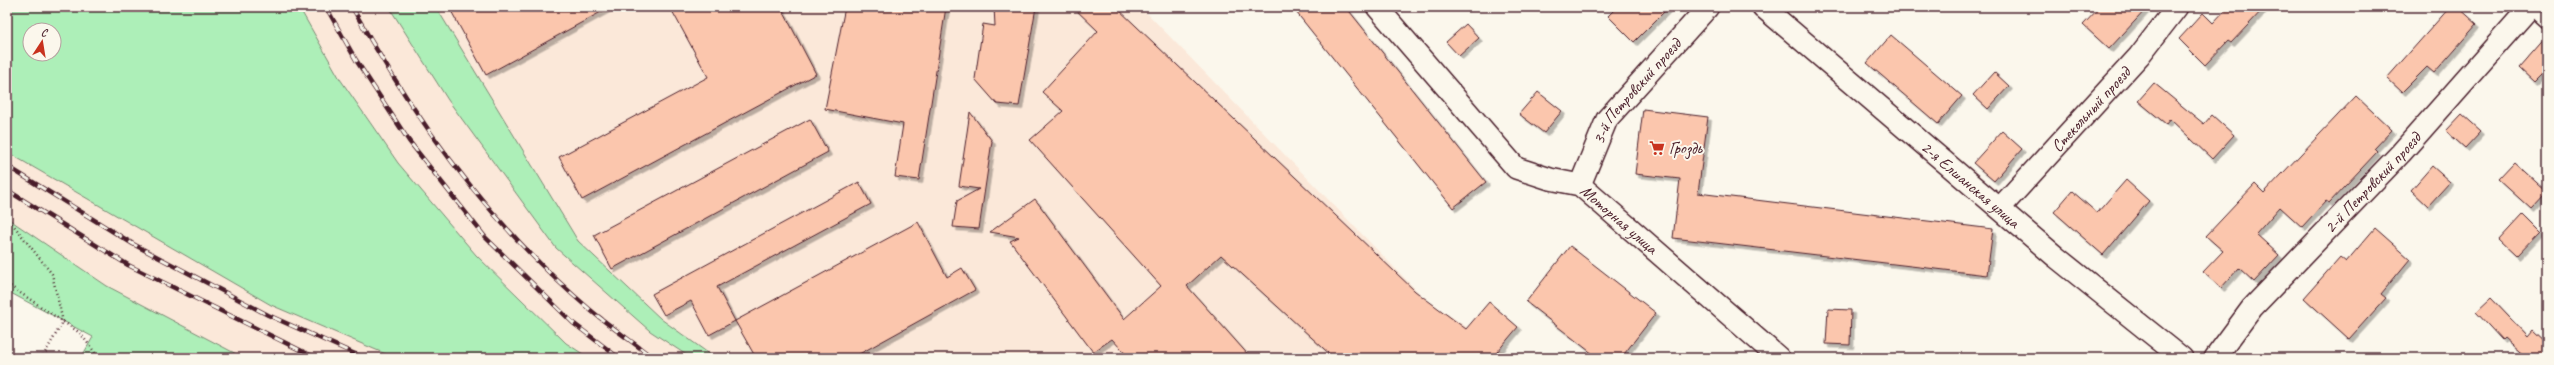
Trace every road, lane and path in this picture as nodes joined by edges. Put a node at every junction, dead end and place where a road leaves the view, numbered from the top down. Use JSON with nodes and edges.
{"nodes":[{"id":1,"x":1378,"y":7,"type":"edge"},
{"id":2,"x":1708,"y":7,"type":"edge"},
{"id":3,"x":1763,"y":7,"type":"edge"},
{"id":4,"x":2177,"y":7,"type":"edge"},
{"id":5,"x":2530,"y":7,"type":"edge"},
{"id":6,"x":2547,"y":23,"type":"edge"},
{"id":7,"x":1580,"y":185,"type":"junction"},
{"id":8,"x":2000,"y":208,"type":"junction"},
{"id":9,"x":7,"y":217,"type":"edge"},
{"id":10,"x":7,"y":284,"type":"edge"},
{"id":11,"x":63,"y":322,"type":"junction"},
{"id":12,"x":42,"y":358,"type":"edge"},
{"id":13,"x":99,"y":358,"type":"edge"},
{"id":14,"x":1779,"y":358,"type":"edge"},
{"id":15,"x":2182,"y":358,"type":"edge"},
{"id":16,"x":2215,"y":358,"type":"edge"}],
"edges":[{"from":1,"to":7,"type":"street","name":"Моторная улица"},
{"from":2,"to":7,"type":"street","name":"3-й Петровский проезд"},
{"from":3,"to":8,"type":"street","name":"2-я Елшанская улица"},
{"from":4,"to":8,"type":"street","name":"Стекольный проезд"},
{"from":5,"to":6,"type":"lane"},
{"from":5,"to":16,"type":"street","name":"2-й Петровский проезд"},
{"from":7,"to":14,"type":"street","name":"Моторная улица"},
{"from":8,"to":15,"type":"street","name":"2-я Елшанская улица"},
{"from":9,"to":11,"type":"path"},
{"from":10,"to":11,"type":"path"},
{"from":11,"to":12,"type":"path"},
{"from":11,"to":13,"type":"path"}]}
